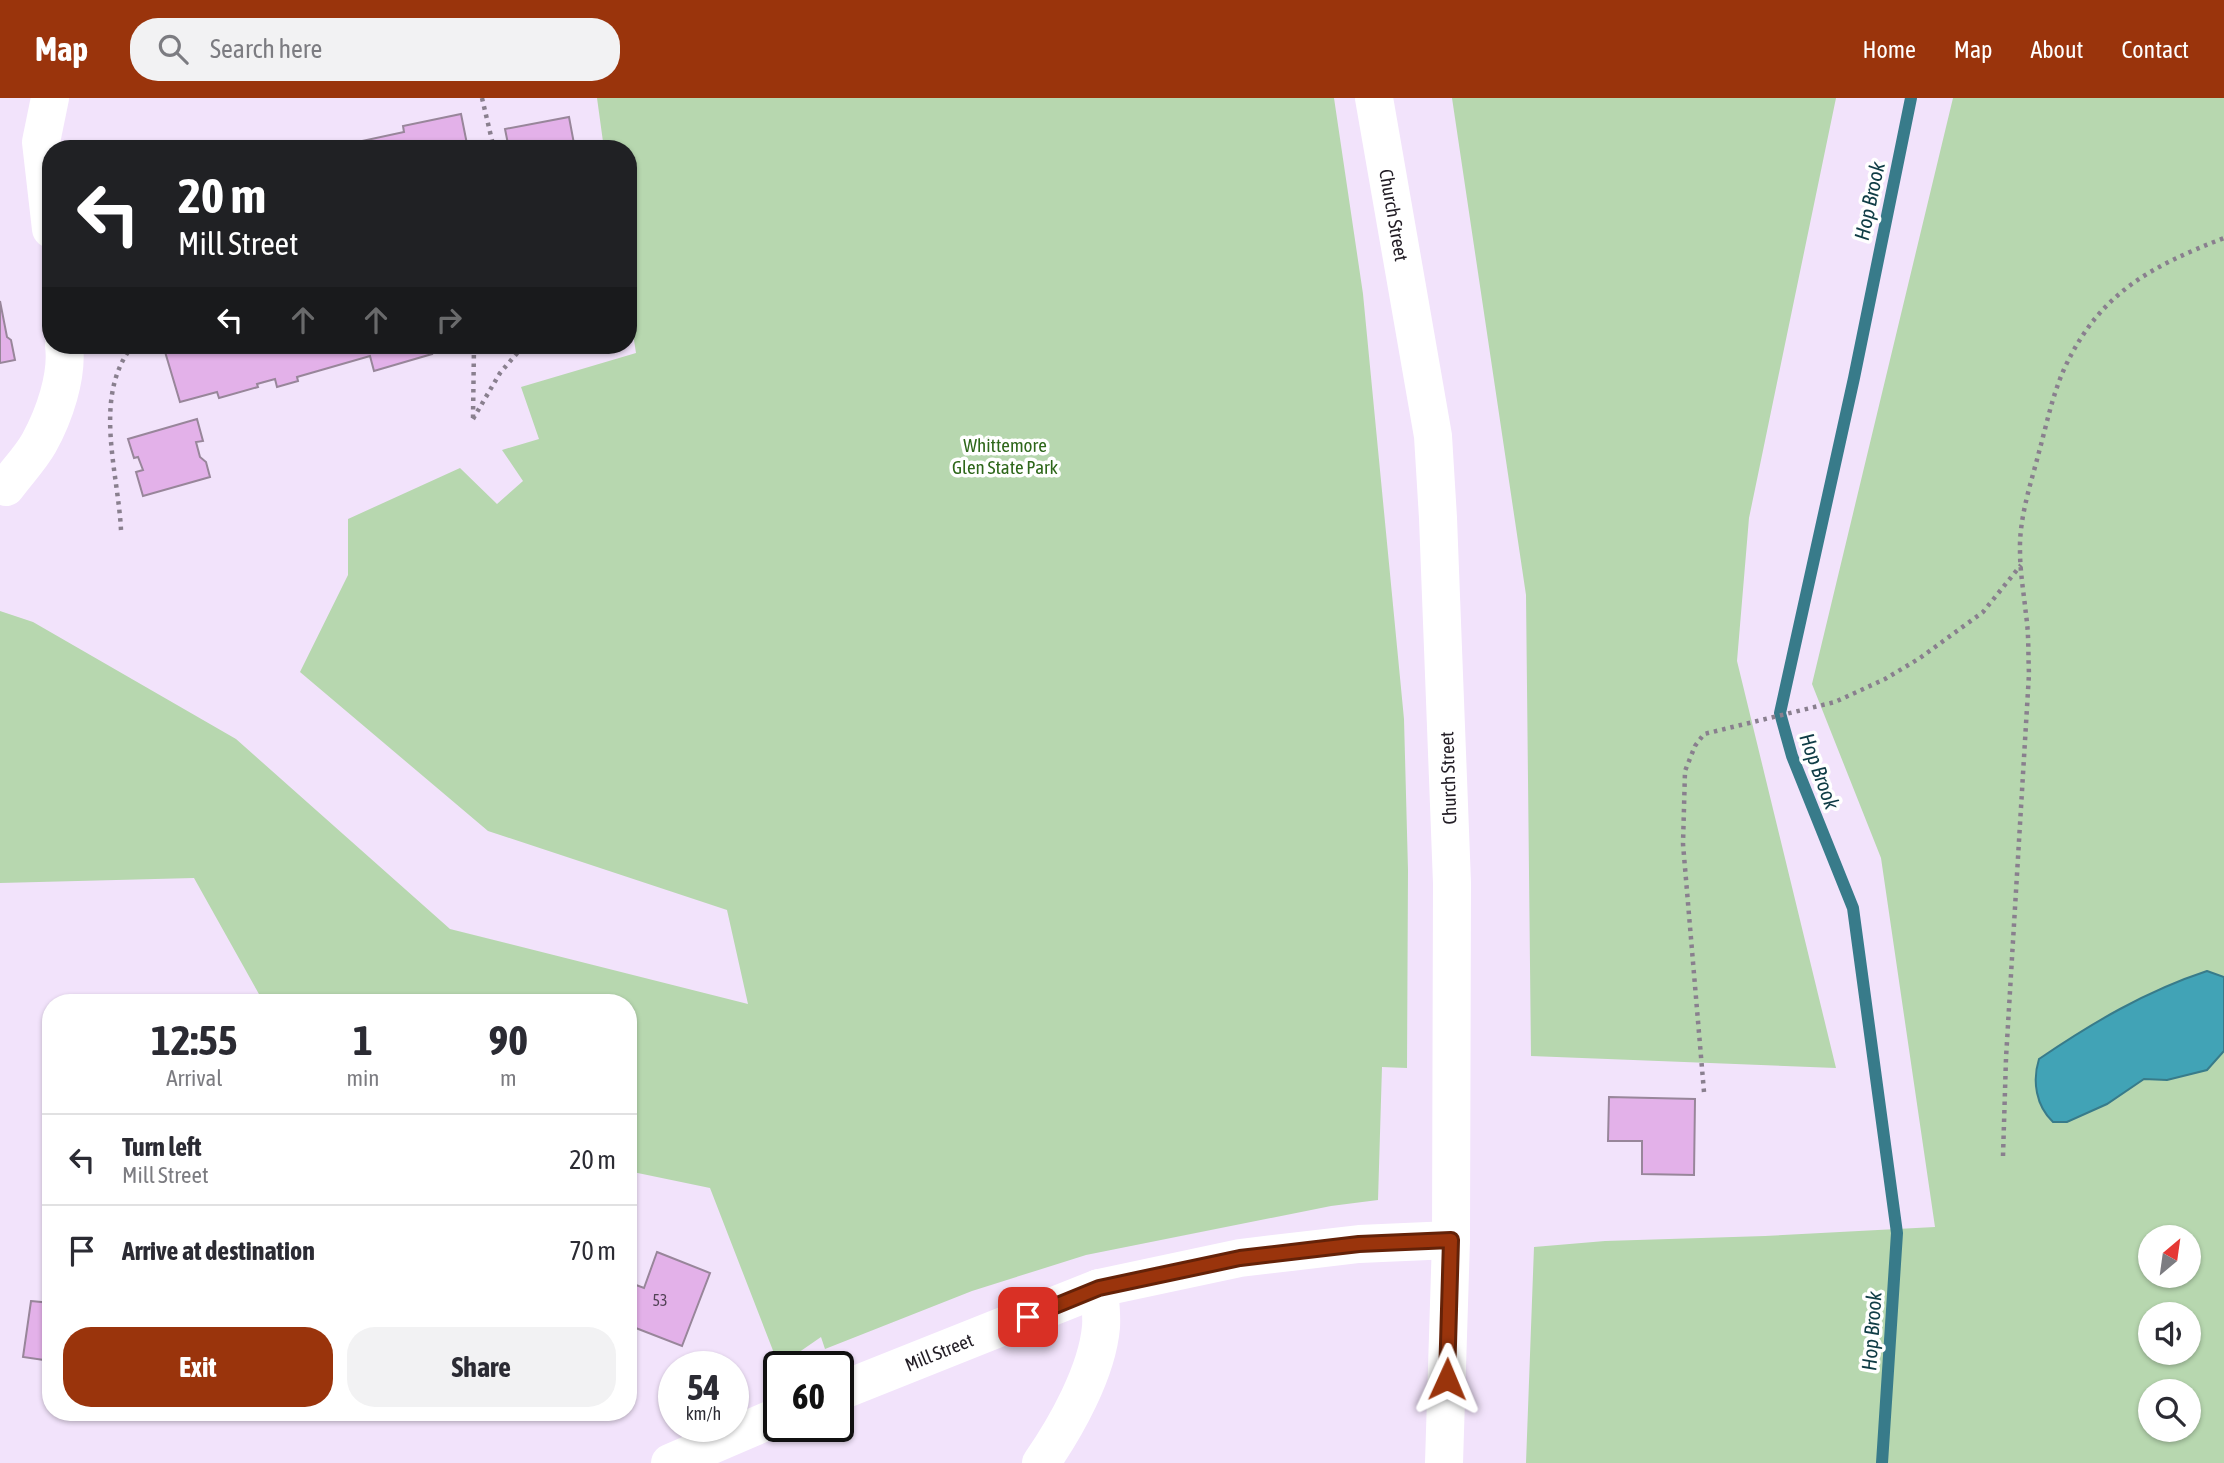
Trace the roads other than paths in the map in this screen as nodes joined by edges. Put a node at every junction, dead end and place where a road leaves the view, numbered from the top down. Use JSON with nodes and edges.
{"nodes":[{"id":1,"x":50,"y":98,"type":"edge"},
{"id":2,"x":1374,"y":98,"type":"edge"},
{"id":3,"x":42,"y":151,"type":"edge"},
{"id":4,"x":65,"y":354,"type":"edge"},
{"id":5,"x":3,"y":486,"type":"edge"},
{"id":6,"x":1451,"y":1240,"type":"junction"},
{"id":7,"x":1099,"y":1288,"type":"junction"},
{"id":8,"x":854,"y":1386,"type":"edge"},
{"id":9,"x":763,"y":1423,"type":"edge"},
{"id":10,"x":670,"y":1463,"type":"edge"},
{"id":11,"x":1041,"y":1463,"type":"edge"},
{"id":12,"x":1444,"y":1463,"type":"edge"}],
"edges":[{"from":1,"to":3,"type":"main road"},
{"from":2,"to":6,"type":"main road","name":"Church Street"},
{"from":4,"to":5,"type":"main road"},
{"from":6,"to":7,"type":"main road","name":"Mill Street"},
{"from":6,"to":12,"type":"main road","name":"Church Street"},
{"from":7,"to":8,"type":"main road","name":"Mill Street"},
{"from":7,"to":11,"type":"main road"},
{"from":9,"to":10,"type":"main road"}]}
